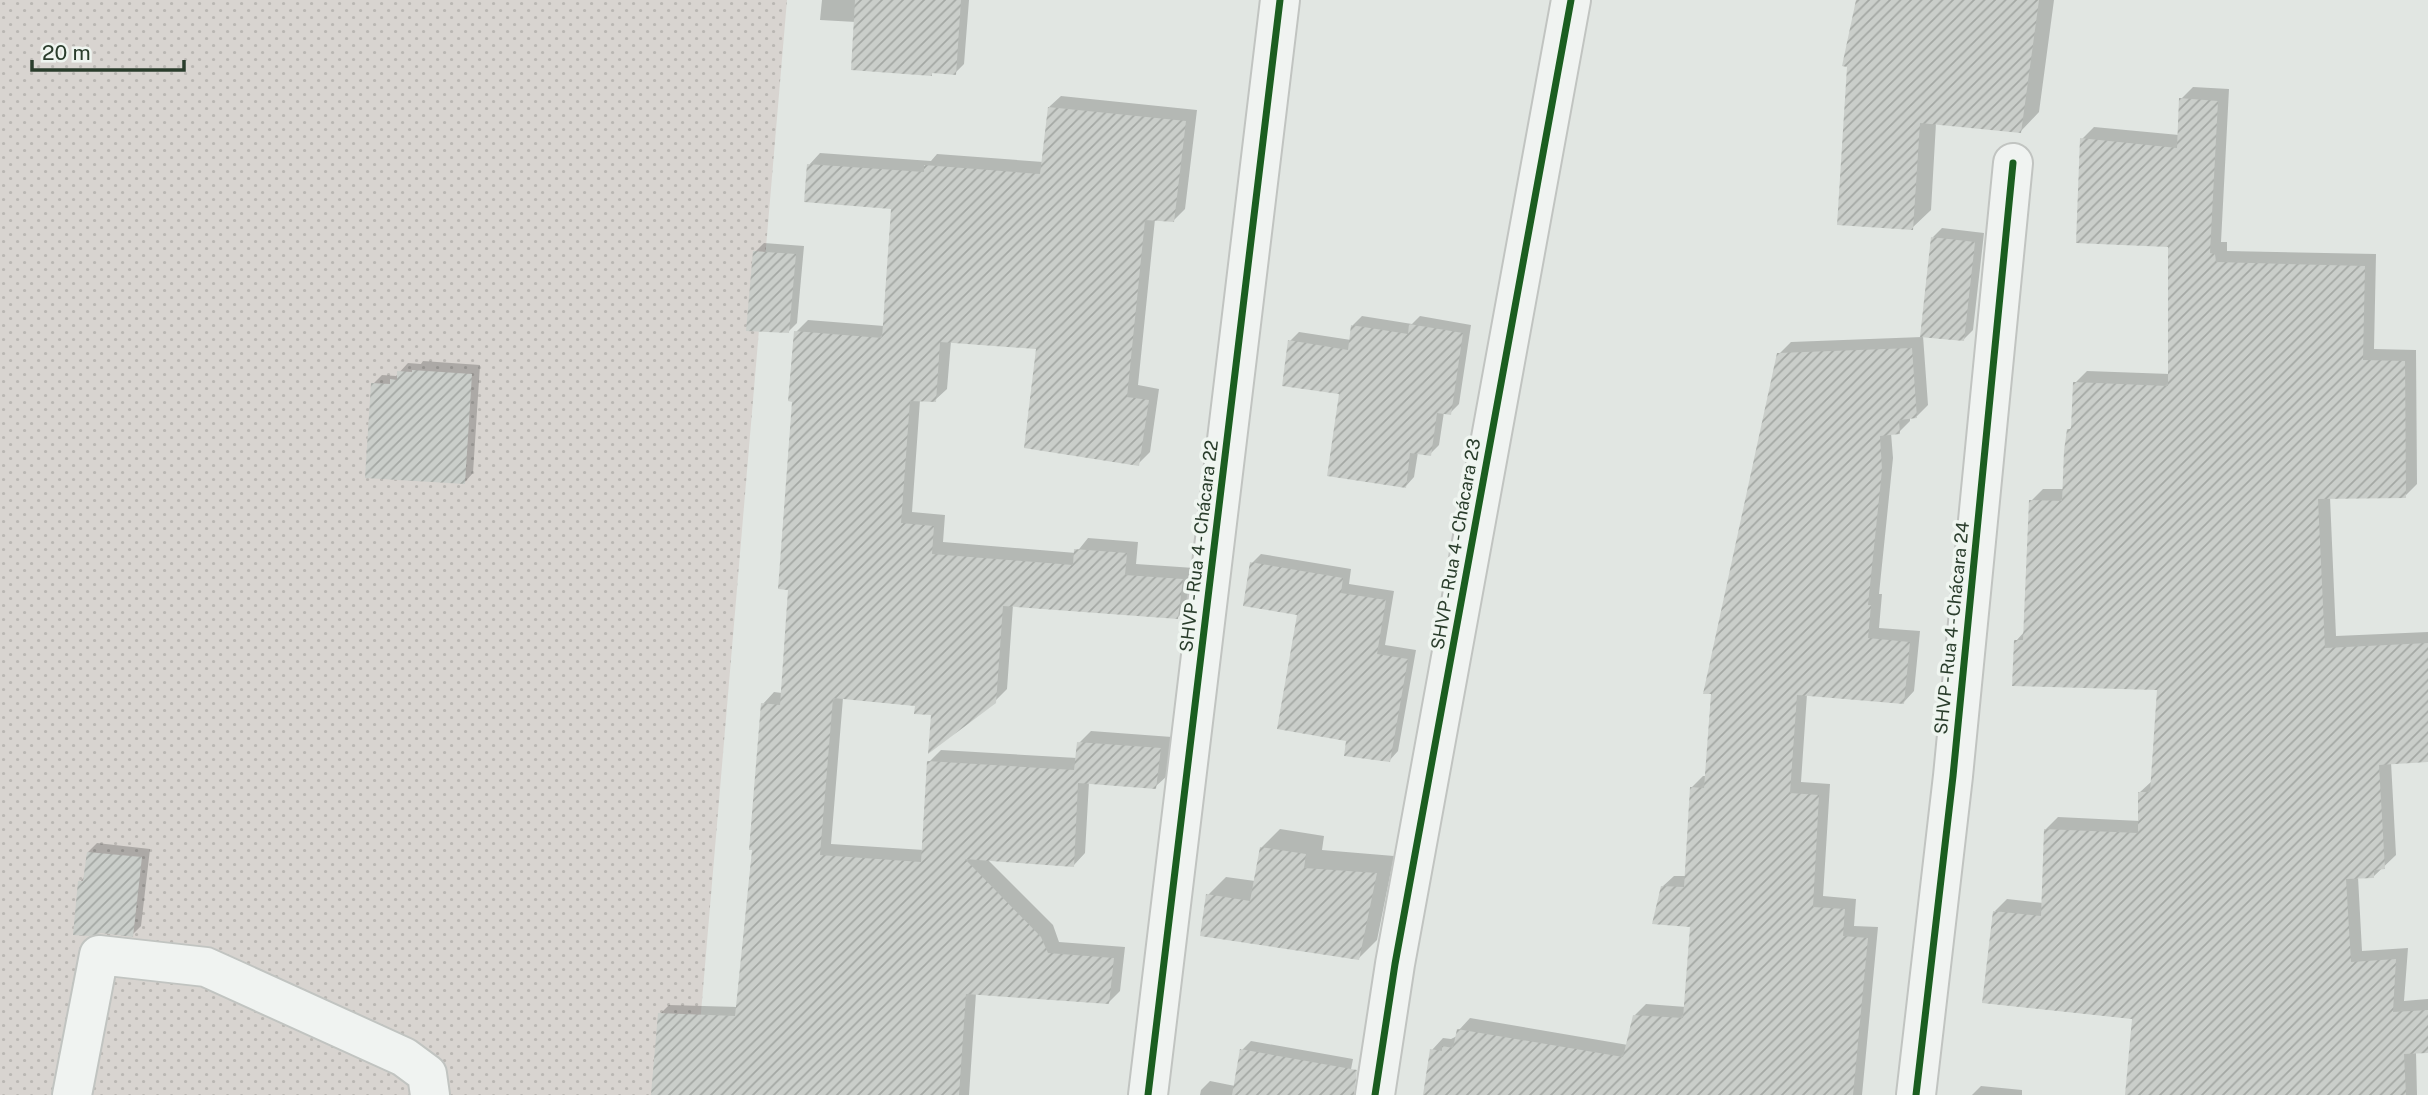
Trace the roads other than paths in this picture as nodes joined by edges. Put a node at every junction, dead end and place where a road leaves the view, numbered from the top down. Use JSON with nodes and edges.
{"nodes":[{"id":1,"x":1280,"y":0,"type":"edge"},
{"id":2,"x":1571,"y":0,"type":"edge"},
{"id":3,"x":2013,"y":163,"type":"dead end"},
{"id":4,"x":72,"y":1095,"type":"edge"},
{"id":5,"x":429,"y":1095,"type":"edge"},
{"id":6,"x":1148,"y":1095,"type":"edge"},
{"id":7,"x":1375,"y":1095,"type":"edge"},
{"id":8,"x":1916,"y":1095,"type":"edge"}],
"edges":[{"from":1,"to":6,"type":"street","name":"SHVP - Rua 4 - Chácara 22"},
{"from":2,"to":7,"type":"street","name":"SHVP - Rua 4 - Chácara 23"},
{"from":3,"to":8,"type":"street","name":"SHVP - Rua 4 - Chácara 24"},
{"from":4,"to":5,"type":"street"}]}
